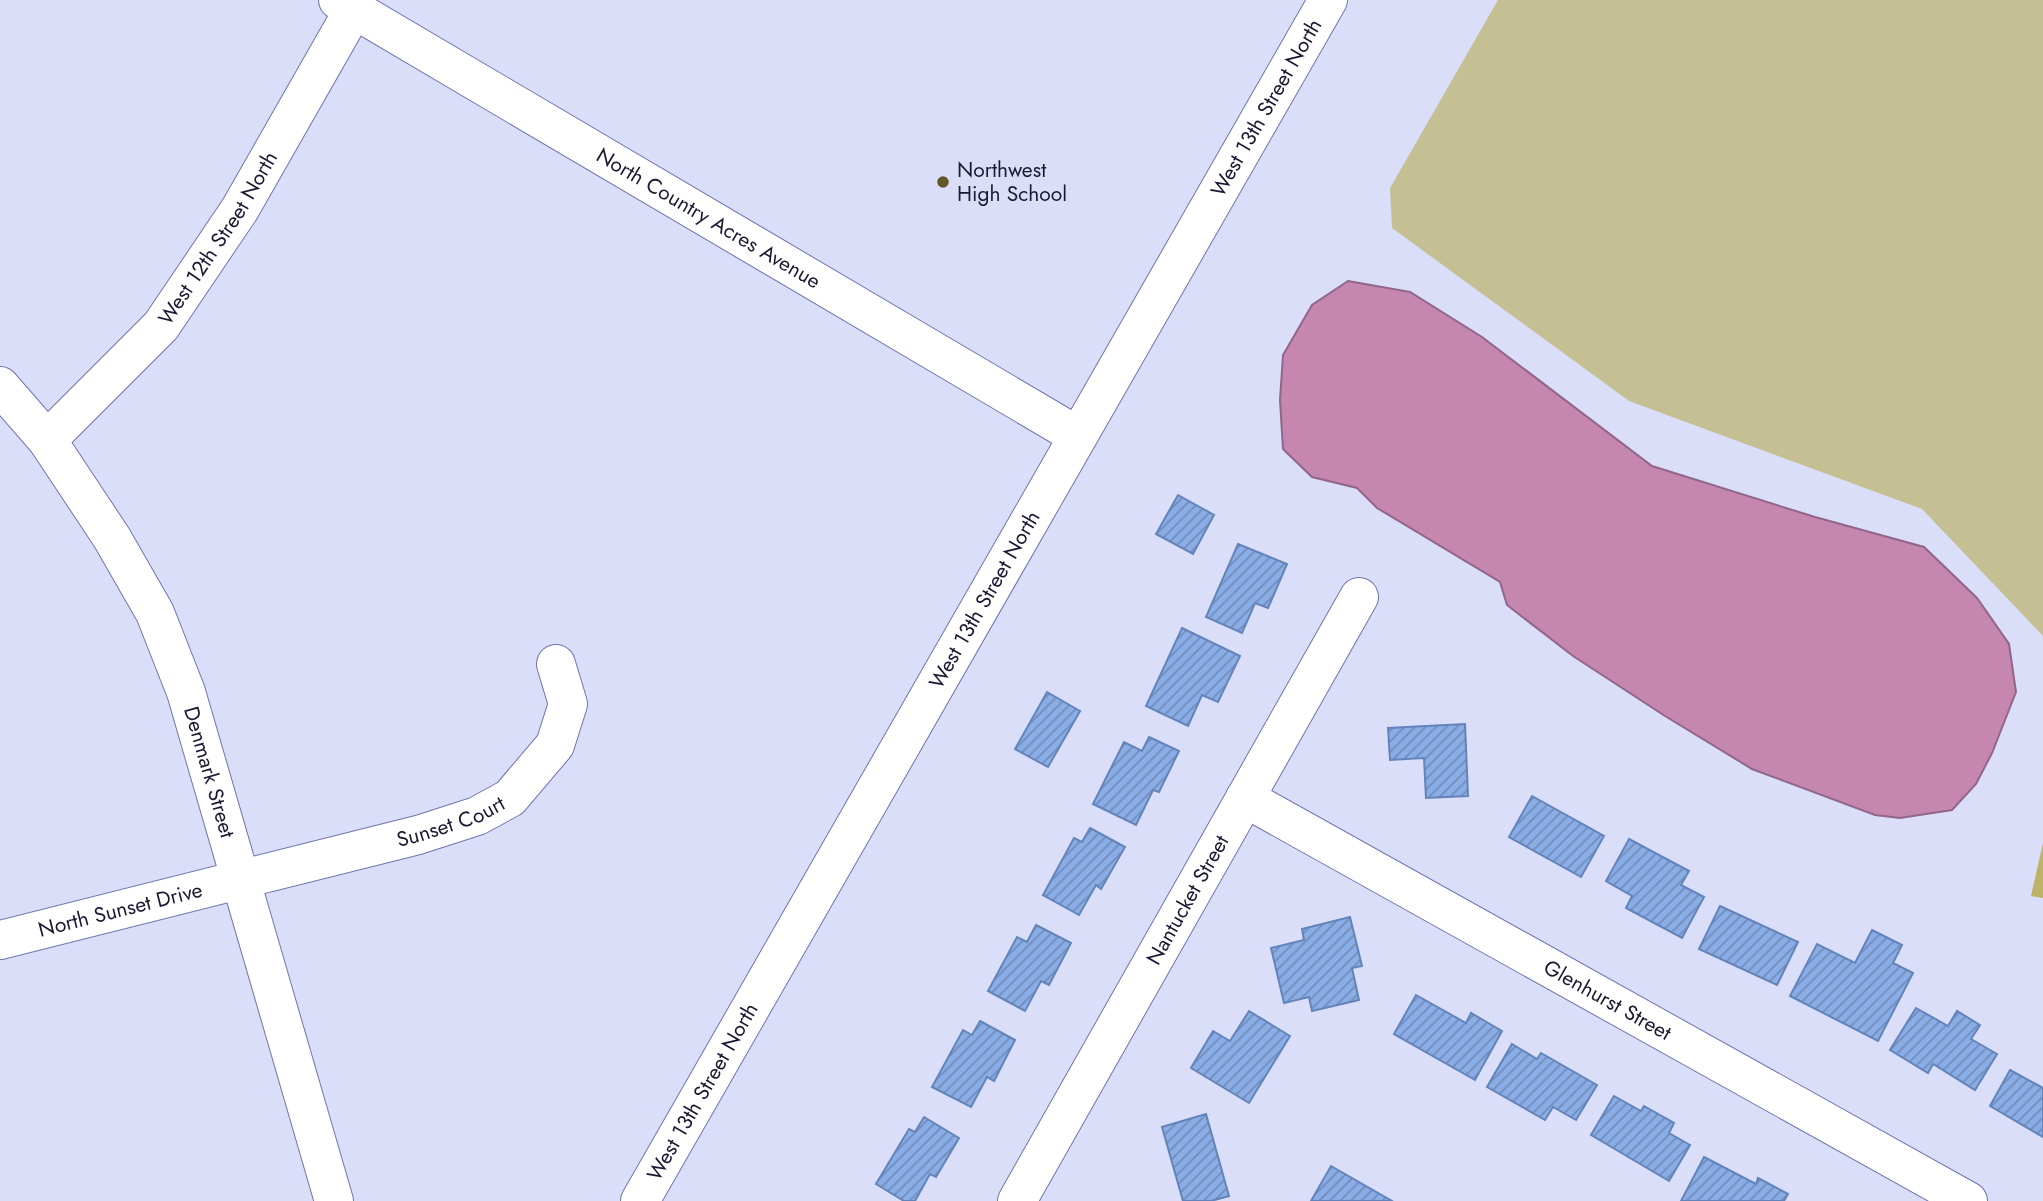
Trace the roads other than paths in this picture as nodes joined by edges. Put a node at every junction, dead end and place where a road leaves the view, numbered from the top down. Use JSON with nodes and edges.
{"nodes":[{"id":1,"x":1328,"y":0,"type":"edge"},
{"id":2,"x":346,"y":5,"type":"edge"},
{"id":3,"x":0,"y":386,"type":"edge"},
{"id":4,"x":1078,"y":436,"type":"junction"},
{"id":5,"x":47,"y":440,"type":"junction"},
{"id":6,"x":1359,"y":597,"type":"dead end"},
{"id":7,"x":556,"y":664,"type":"dead end"},
{"id":8,"x":1245,"y":798,"type":"junction"},
{"id":9,"x":240,"y":879,"type":"junction"},
{"id":10,"x":0,"y":940,"type":"edge"},
{"id":11,"x":1022,"y":1199,"type":"edge"},
{"id":12,"x":334,"y":1201,"type":"edge"},
{"id":13,"x":640,"y":1201,"type":"edge"},
{"id":14,"x":1968,"y":1201,"type":"edge"}],
"edges":[{"from":1,"to":4,"type":"street","name":"West 13th Street North"},
{"from":2,"to":4,"type":"street","name":"North Country Acres Avenue"},
{"from":2,"to":5,"type":"street","name":"West 12th Street North"},
{"from":3,"to":5,"type":"street","name":"Denmark Street"},
{"from":4,"to":13,"type":"street","name":"West 13th Street North"},
{"from":5,"to":9,"type":"street","name":"Denmark Street"},
{"from":6,"to":8,"type":"street","name":"Nantucket Street"},
{"from":7,"to":9,"type":"street","name":"Sunset Court"},
{"from":8,"to":11,"type":"street","name":"Nantucket Street"},
{"from":8,"to":14,"type":"street","name":"Glenhurst Street"},
{"from":9,"to":10,"type":"street","name":"North Sunset Drive"},
{"from":9,"to":12,"type":"street","name":"Denmark Street"}]}
